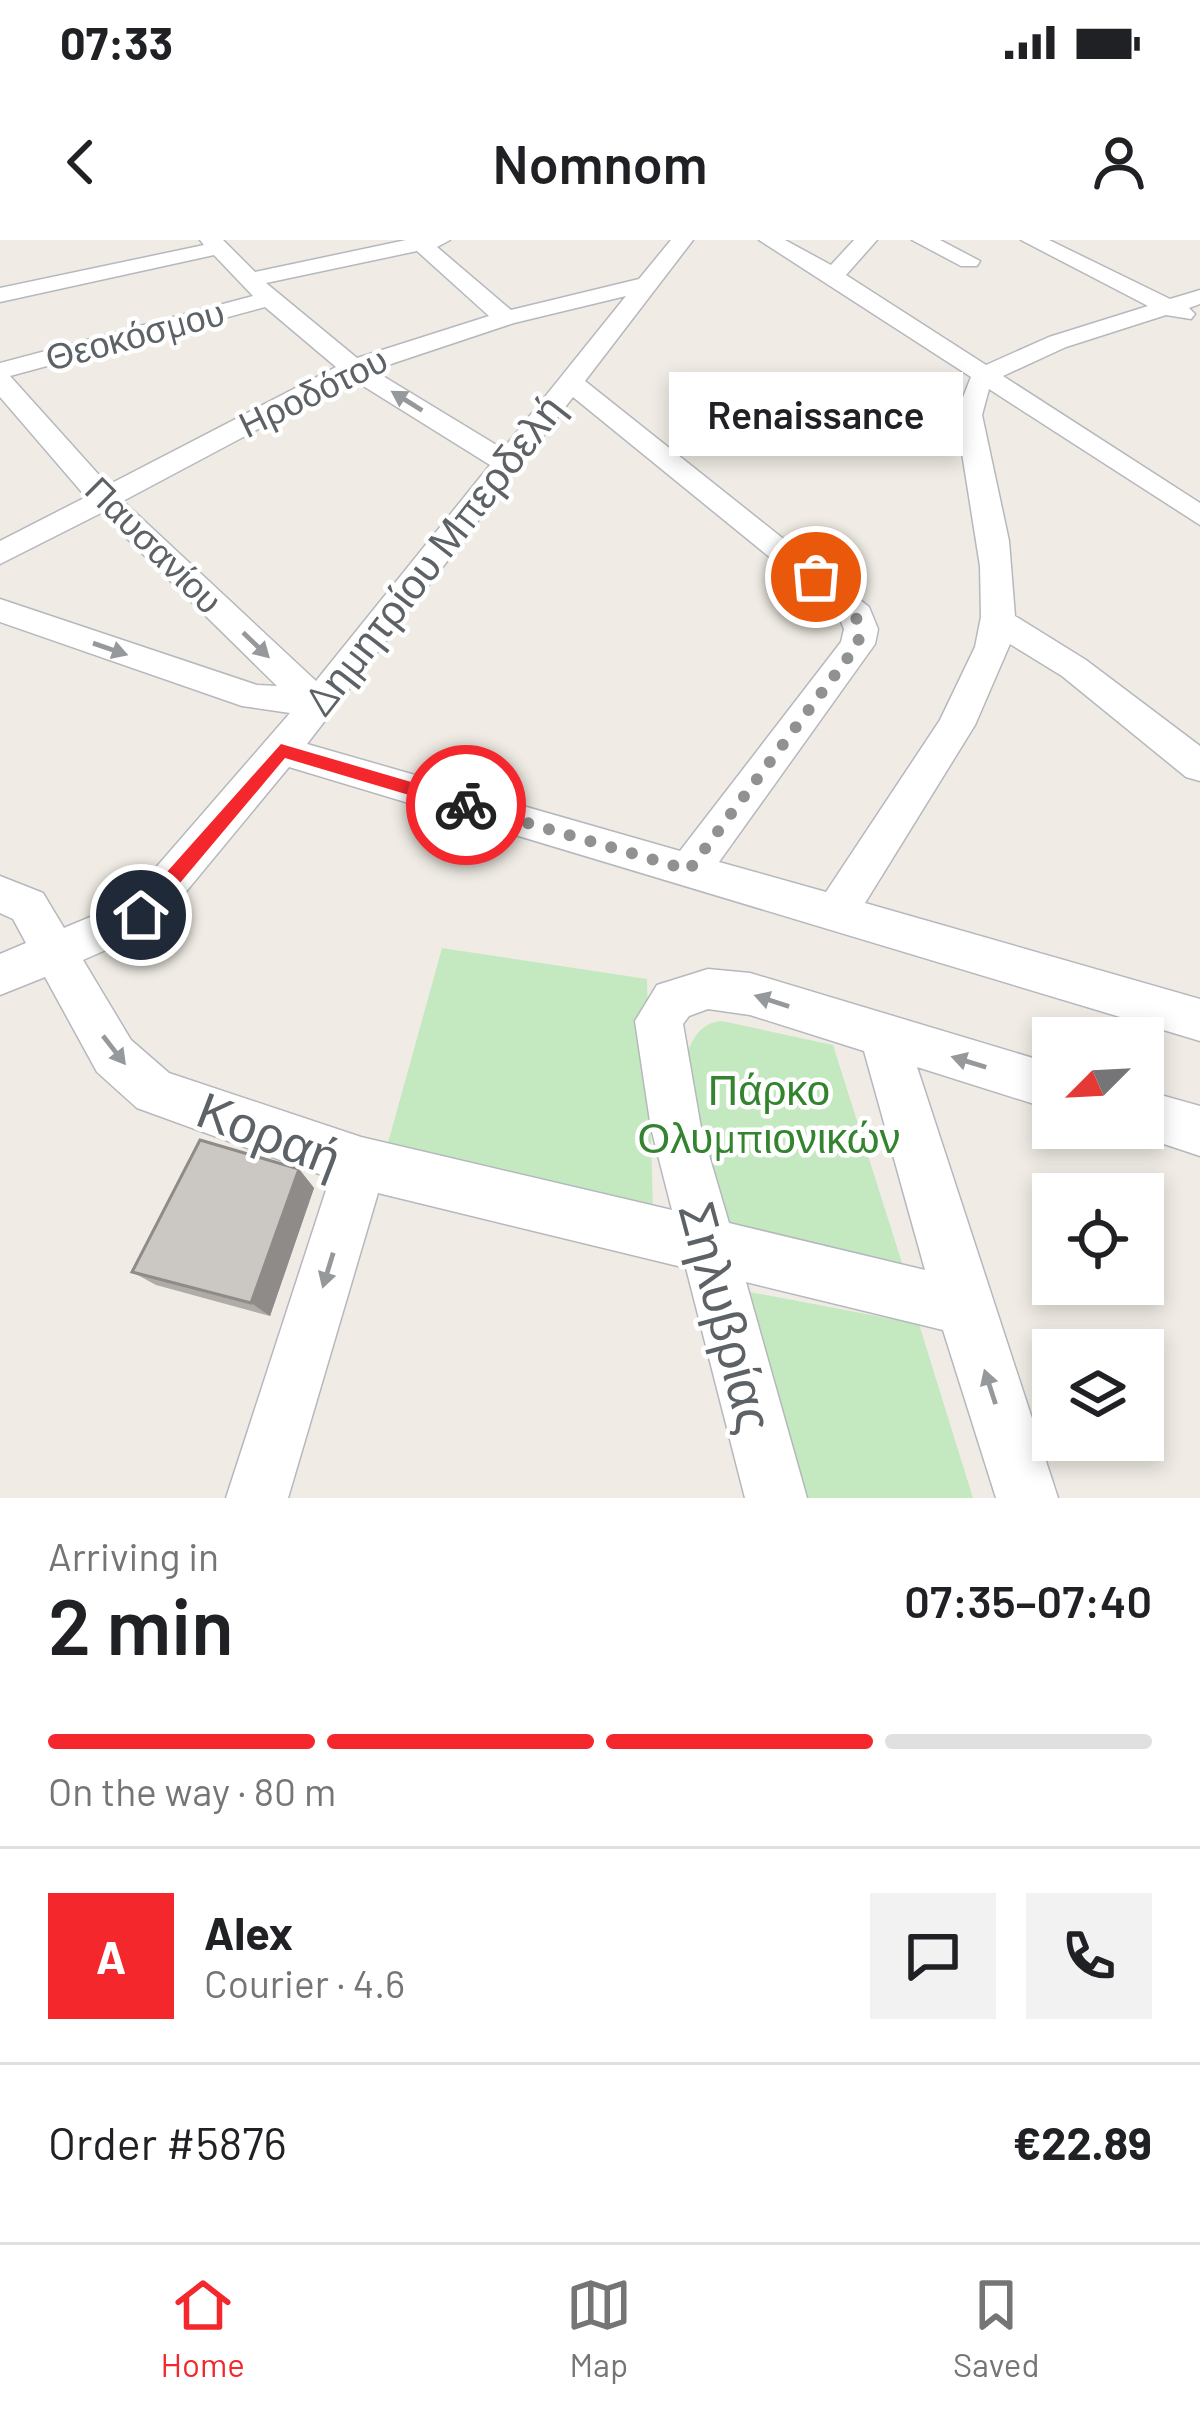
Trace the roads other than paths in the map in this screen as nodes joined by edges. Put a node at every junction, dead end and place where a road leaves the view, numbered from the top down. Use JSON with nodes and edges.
{"nodes":[{"id":1,"x":682,"y":240,"type":"edge"},
{"id":2,"x":770,"y":240,"type":"edge"},
{"id":3,"x":866,"y":240,"type":"edge"},
{"id":4,"x":923,"y":240,"type":"edge"},
{"id":5,"x":1032,"y":240,"type":"edge"},
{"id":6,"x":426,"y":241,"type":"edge"},
{"id":7,"x":215,"y":244,"type":"edge"},
{"id":8,"x":969,"y":261,"type":"dead end"},
{"id":9,"x":833,"y":276,"type":"junction"},
{"id":10,"x":249,"y":280,"type":"junction"},
{"id":11,"x":648,"y":284,"type":"junction"},
{"id":12,"x":0,"y":295,"type":"edge"},
{"id":13,"x":269,"y":298,"type":"junction"},
{"id":14,"x":1185,"y":302,"type":"edge"},
{"id":15,"x":506,"y":318,"type":"junction"},
{"id":16,"x":1200,"y":322,"type":"edge"},
{"id":17,"x":353,"y":368,"type":"junction"},
{"id":18,"x":0,"y":370,"type":"edge"},
{"id":19,"x":983,"y":377,"type":"junction"},
{"id":20,"x":0,"y":381,"type":"edge"},
{"id":21,"x":570,"y":382,"type":"junction"},
{"id":22,"x":506,"y":463,"type":"junction"},
{"id":23,"x":103,"y":498,"type":"junction"},
{"id":24,"x":1200,"y":516,"type":"edge"},
{"id":25,"x":0,"y":554,"type":"edge"},
{"id":26,"x":0,"y":610,"type":"edge"},
{"id":27,"x":999,"y":621,"type":"junction"},
{"id":28,"x":316,"y":703,"type":"junction"},
{"id":29,"x":281,"y":751,"type":"junction"},
{"id":30,"x":1200,"y":767,"type":"edge"},
{"id":31,"x":689,"y":870,"type":"junction"},
{"id":32,"x":0,"y":894,"type":"edge"},
{"id":33,"x":834,"y":916,"type":"junction"},
{"id":34,"x":55,"y":949,"type":"junction"},
{"id":35,"x":0,"y":975,"type":"edge"},
{"id":36,"x":1200,"y":1020,"type":"edge"},
{"id":37,"x":884,"y":1036,"type":"junction"},
{"id":38,"x":1032,"y":1081,"type":"edge"},
{"id":39,"x":1164,"y":1120,"type":"edge"},
{"id":40,"x":1200,"y":1131,"type":"edge"},
{"id":41,"x":362,"y":1162,"type":"junction"},
{"id":42,"x":705,"y":1243,"type":"junction"},
{"id":43,"x":964,"y":1307,"type":"junction"},
{"id":44,"x":256,"y":1498,"type":"edge"},
{"id":45,"x":776,"y":1498,"type":"edge"},
{"id":46,"x":1027,"y":1498,"type":"edge"}],
"edges":[{"from":1,"to":11,"type":"street","name":"Δημητρίου Μπερδελή"},
{"from":2,"to":9,"type":"street"},
{"from":3,"to":9,"type":"street"},
{"from":4,"to":8,"type":"street"},
{"from":5,"to":14,"type":"street"},
{"from":6,"to":10,"type":"street"},
{"from":6,"to":15,"type":"street"},
{"from":7,"to":10,"type":"street"},
{"from":7,"to":12,"type":"street"},
{"from":9,"to":19,"type":"street"},
{"from":10,"to":13,"type":"street"},
{"from":11,"to":15,"type":"street","name":"Ηροδότου"},
{"from":11,"to":21,"type":"street","name":"Δημητρίου Μπερδελή"},
{"from":13,"to":17,"type":"street"},
{"from":13,"to":18,"type":"street","name":"Θεοκόσμου"},
{"from":14,"to":16,"type":"street"},
{"from":14,"to":19,"type":"street"},
{"from":15,"to":17,"type":"street","name":"Ηροδότου"},
{"from":22,"to":17,"type":"street","one_way":true},
{"from":17,"to":23,"type":"street","name":"Ηροδότου"},
{"from":19,"to":24,"type":"street"},
{"from":19,"to":27,"type":"street"},
{"from":20,"to":23,"type":"street","name":"Παυσανίου"},
{"from":21,"to":22,"type":"street","name":"Δημητρίου Μπερδελή"},
{"from":21,"to":31,"type":"street"},
{"from":22,"to":28,"type":"street","name":"Δημητρίου Μπερδελή"},
{"from":23,"to":25,"type":"street","name":"Ηροδότου"},
{"from":23,"to":28,"type":"street","name":"Παυσανίου","one_way":true},
{"from":26,"to":28,"type":"street","one_way":true},
{"from":27,"to":30,"type":"street"},
{"from":27,"to":33,"type":"street"},
{"from":28,"to":29,"type":"street","name":"Δημητρίου Μπερδελή"},
{"from":29,"to":31,"type":"street"},
{"from":29,"to":34,"type":"street","name":"Δημητρίου Μπερδελή"},
{"from":31,"to":33,"type":"street"},
{"from":32,"to":34,"type":"street","name":"Κοραή"},
{"from":33,"to":36,"type":"street"},
{"from":34,"to":35,"type":"street","name":"Δημητρίου Μπερδελή"},
{"from":34,"to":41,"type":"street","name":"Κοραή","one_way":true},
{"from":38,"to":37,"type":"street","one_way":true},
{"from":37,"to":42,"type":"street","name":"Σηλυβρίας","one_way":true},
{"from":37,"to":43,"type":"street"},
{"from":39,"to":40,"type":"street"},
{"from":41,"to":42,"type":"street"},
{"from":41,"to":44,"type":"street","name":"Κοραή","one_way":true},
{"from":42,"to":43,"type":"street"},
{"from":42,"to":45,"type":"street","name":"Σηλυβρίας"},
{"from":46,"to":43,"type":"street","one_way":true}]}
